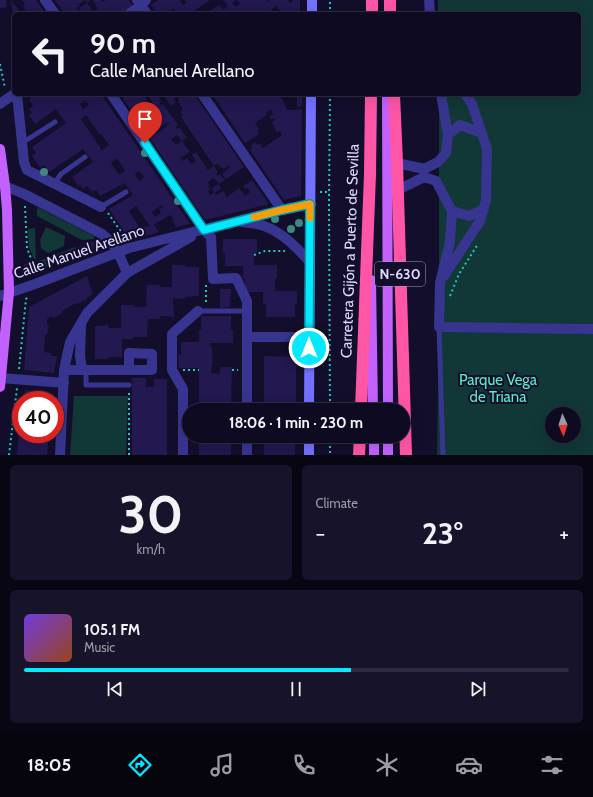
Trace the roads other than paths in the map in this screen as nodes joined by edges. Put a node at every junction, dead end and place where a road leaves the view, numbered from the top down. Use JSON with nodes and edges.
{"nodes":[{"id":1,"x":45,"y":0,"type":"edge"},
{"id":2,"x":312,"y":0,"type":"edge"},
{"id":3,"x":372,"y":0,"type":"edge"},
{"id":4,"x":389,"y":0,"type":"edge"},
{"id":5,"x":429,"y":0,"type":"edge"},
{"id":6,"x":143,"y":5,"type":"edge"},
{"id":7,"x":54,"y":12,"type":"edge"},
{"id":8,"x":132,"y":12,"type":"edge"},
{"id":9,"x":312,"y":12,"type":"edge"},
{"id":10,"x":372,"y":12,"type":"edge"},
{"id":11,"x":389,"y":12,"type":"edge"},
{"id":12,"x":430,"y":12,"type":"edge"},
{"id":13,"x":12,"y":93,"type":"edge"},
{"id":14,"x":13,"y":96,"type":"edge"},
{"id":15,"x":112,"y":96,"type":"edge"},
{"id":16,"x":203,"y":96,"type":"edge"},
{"id":17,"x":311,"y":96,"type":"edge"},
{"id":18,"x":371,"y":96,"type":"edge"},
{"id":19,"x":387,"y":96,"type":"edge"},
{"id":20,"x":394,"y":96,"type":"edge"},
{"id":21,"x":440,"y":96,"type":"edge"},
{"id":22,"x":466,"y":96,"type":"edge"},
{"id":23,"x":0,"y":104,"type":"edge"},
{"id":24,"x":55,"y":122,"type":"dead end"},
{"id":25,"x":482,"y":133,"type":"junction"},
{"id":26,"x":448,"y":135,"type":"junction"},
{"id":27,"x":22,"y":143,"type":"junction"},
{"id":28,"x":0,"y":149,"type":"edge"},
{"id":29,"x":85,"y":157,"type":"dead end"},
{"id":30,"x":397,"y":163,"type":"junction"},
{"id":31,"x":370,"y":174,"type":"junction"},
{"id":32,"x":55,"y":184,"type":"junction"},
{"id":33,"x":2,"y":185,"type":"edge"},
{"id":34,"x":398,"y":190,"type":"junction"},
{"id":35,"x":126,"y":192,"type":"dead end"},
{"id":36,"x":310,"y":204,"type":"junction"},
{"id":37,"x":101,"y":207,"type":"joint"},
{"id":38,"x":484,"y":209,"type":"junction"},
{"id":39,"x":282,"y":210,"type":"junction"},
{"id":40,"x":452,"y":211,"type":"junction"},
{"id":41,"x":238,"y":221,"type":"junction"},
{"id":42,"x":204,"y":230,"type":"junction"},
{"id":43,"x":118,"y":252,"type":"junction"},
{"id":44,"x":310,"y":262,"type":"junction"},
{"id":45,"x":127,"y":273,"type":"junction"},
{"id":46,"x":440,"y":283,"type":"junction"},
{"id":47,"x":5,"y":294,"type":"edge"},
{"id":48,"x":247,"y":306,"type":"junction"},
{"id":49,"x":202,"y":311,"type":"joint"},
{"id":50,"x":81,"y":324,"type":"junction"},
{"id":51,"x":439,"y":327,"type":"junction"},
{"id":52,"x":593,"y":329,"type":"edge"},
{"id":53,"x":247,"y":336,"type":"junction"},
{"id":54,"x":309,"y":337,"type":"junction"},
{"id":55,"x":64,"y":370,"type":"junction"},
{"id":56,"x":84,"y":370,"type":"junction"},
{"id":57,"x":129,"y":370,"type":"dead end"},
{"id":58,"x":0,"y":382,"type":"edge"},
{"id":59,"x":64,"y":383,"type":"junction"},
{"id":60,"x":129,"y":385,"type":"road end"},
{"id":61,"x":247,"y":403,"type":"edge"},
{"id":62,"x":309,"y":403,"type":"edge"},
{"id":63,"x":361,"y":403,"type":"edge"},
{"id":64,"x":373,"y":403,"type":"edge"},
{"id":65,"x":388,"y":403,"type":"edge"},
{"id":66,"x":247,"y":443,"type":"edge"},
{"id":67,"x":309,"y":443,"type":"edge"},
{"id":68,"x":360,"y":443,"type":"edge"},
{"id":69,"x":374,"y":443,"type":"edge"},
{"id":70,"x":388,"y":443,"type":"edge"},
{"id":71,"x":60,"y":455,"type":"edge"},
{"id":72,"x":183,"y":455,"type":"edge"},
{"id":73,"x":247,"y":455,"type":"edge"},
{"id":74,"x":309,"y":455,"type":"edge"},
{"id":75,"x":359,"y":455,"type":"edge"},
{"id":76,"x":374,"y":455,"type":"edge"},
{"id":77,"x":388,"y":455,"type":"edge"},
{"id":78,"x":406,"y":455,"type":"edge"},
{"id":79,"x":443,"y":455,"type":"edge"}],
"edges":[{"from":1,"to":7,"type":"street"},
{"from":2,"to":9,"type":"street"},
{"from":3,"to":10,"type":"highway"},
{"from":4,"to":11,"type":"highway"},
{"from":5,"to":12,"type":"street"},
{"from":6,"to":8,"type":"street"},
{"from":13,"to":23,"type":"street"},
{"from":14,"to":27,"type":"street"},
{"from":15,"to":42,"type":"street"},
{"from":16,"to":39,"type":"street"},
{"from":17,"to":36,"type":"street"},
{"from":18,"to":31,"type":"highway","name":"Carretera Gijón a Puerto de Sevilla","number":"N-630"},
{"from":19,"to":65,"type":"main road"},
{"from":20,"to":30,"type":"highway","number":"N-630"},
{"from":21,"to":26,"type":"street"},
{"from":22,"to":25,"type":"street"},
{"from":24,"to":27,"type":"lane"},
{"from":25,"to":26,"type":"street"},
{"from":25,"to":38,"type":"street"},
{"from":26,"to":30,"type":"street"},
{"from":27,"to":32,"type":"street"},
{"from":28,"to":33,"type":"main road"},
{"from":29,"to":32,"type":"lane"},
{"from":30,"to":34,"type":"highway","number":"N-630"},
{"from":31,"to":63,"type":"highway","name":"Carretera Gijón a Puerto de Sevilla","number":"N-630"},
{"from":31,"to":64,"type":"main road"},
{"from":32,"to":37,"type":"street"},
{"from":33,"to":43,"type":"street"},
{"from":33,"to":47,"type":"main road"},
{"from":34,"to":40,"type":"street"},
{"from":34,"to":78,"type":"highway","number":"N-630"},
{"from":35,"to":37,"type":"lane"},
{"from":36,"to":39,"type":"street","name":"Calle Manuel Arellano"},
{"from":36,"to":44,"type":"street"},
{"from":38,"to":40,"type":"street"},
{"from":38,"to":46,"type":"street"},
{"from":39,"to":41,"type":"street","name":"Calle Manuel Arellano"},
{"from":40,"to":46,"type":"street"},
{"from":41,"to":42,"type":"street","name":"Calle Manuel Arellano"},
{"from":41,"to":44,"type":"street","name":"Calle Manuel Arellano"},
{"from":42,"to":43,"type":"street","name":"Calle Manuel Arellano"},
{"from":42,"to":45,"type":"street"},
{"from":42,"to":48,"type":"street"},
{"from":43,"to":45,"type":"street"},
{"from":43,"to":47,"type":"street","name":"Calle Manuel Arellano"},
{"from":44,"to":54,"type":"street"},
{"from":45,"to":50,"type":"street"},
{"from":46,"to":51,"type":"street"},
{"from":47,"to":58,"type":"main road"},
{"from":48,"to":49,"type":"lane"},
{"from":48,"to":53,"type":"street"},
{"from":49,"to":72,"type":"street"},
{"from":50,"to":55,"type":"street"},
{"from":50,"to":56,"type":"street"},
{"from":51,"to":52,"type":"street"},
{"from":51,"to":79,"type":"lane"},
{"from":53,"to":54,"type":"street"},
{"from":53,"to":61,"type":"street"},
{"from":54,"to":62,"type":"street"},
{"from":55,"to":56,"type":"street"},
{"from":55,"to":59,"type":"street"},
{"from":56,"to":57,"type":"street"},
{"from":56,"to":60,"type":"lane"},
{"from":58,"to":59,"type":"street"},
{"from":59,"to":71,"type":"street"},
{"from":66,"to":73,"type":"street"},
{"from":67,"to":74,"type":"street"},
{"from":68,"to":75,"type":"highway"},
{"from":69,"to":76,"type":"main road"},
{"from":70,"to":77,"type":"main road"}]}
